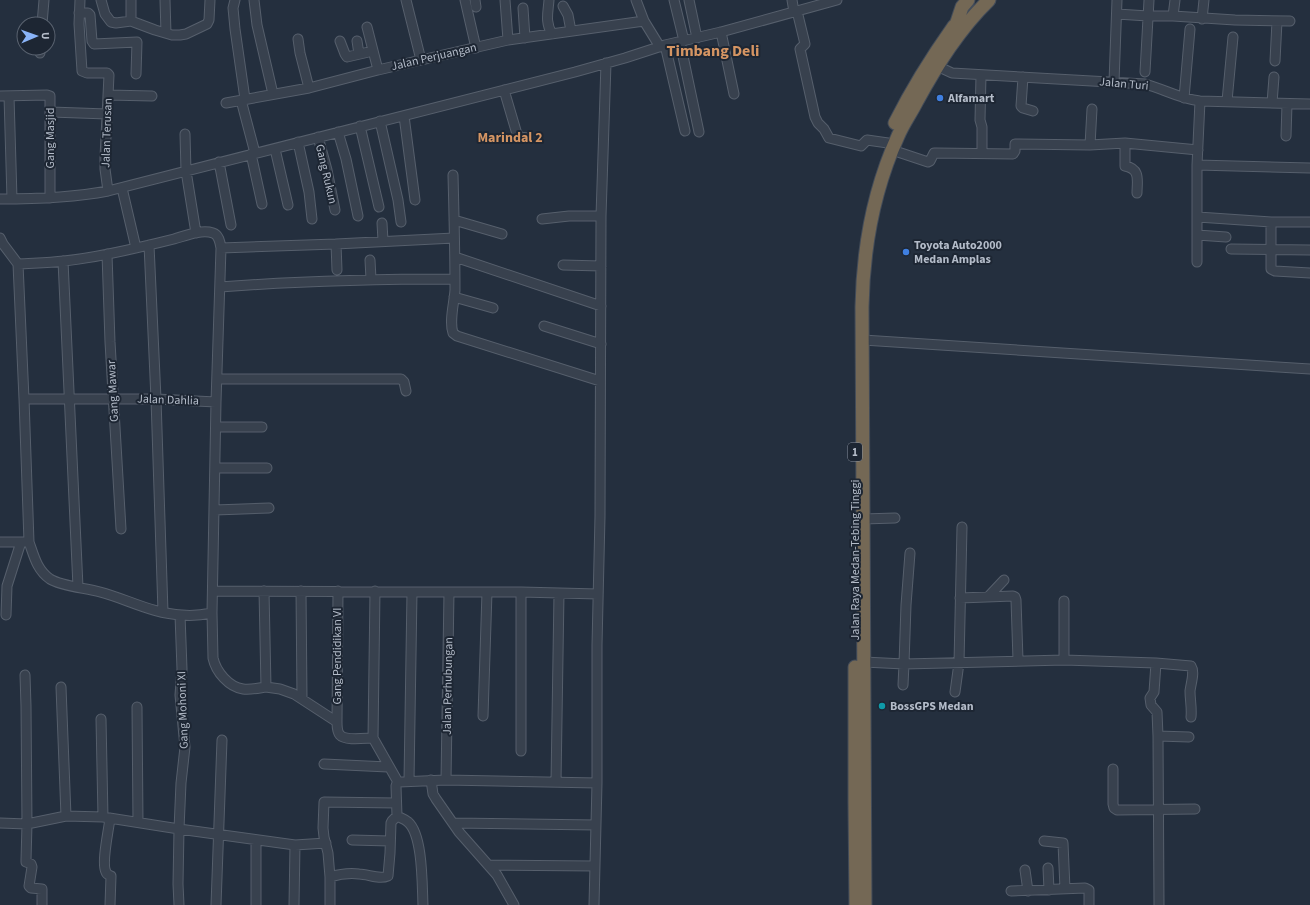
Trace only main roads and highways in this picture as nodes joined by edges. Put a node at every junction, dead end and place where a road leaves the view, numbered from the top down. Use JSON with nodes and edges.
{"nodes":[{"id":1,"x":989,"y":0,"type":"edge"},
{"id":2,"x":998,"y":0,"type":"edge"},
{"id":3,"x":974,"y":5,"type":"edge"},
{"id":4,"x":959,"y":27,"type":"junction"},
{"id":5,"x":890,"y":146,"type":"junction"},
{"id":6,"x":856,"y":905,"type":"edge"},
{"id":7,"x":865,"y":905,"type":"edge"}],
"edges":[{"from":1,"to":3,"type":"highway","number":"1"},
{"from":2,"to":4,"type":"highway"},
{"from":3,"to":4,"type":"highway","number":"1"},
{"from":4,"to":5,"type":"highway","name":"Jalan Raya Medan-Tebing Tinggi","number":"1"},
{"from":4,"to":5,"type":"highway","name":"Jalan Raya Medan-Tebing Tinggi","number":"1"},
{"from":5,"to":6,"type":"highway","name":"Jalan Raya Medan-Tebing Tinggi","number":"1"},
{"from":5,"to":7,"type":"highway","name":"Jalan Raya Medan-Tebing Tinggi","number":"1"}]}
